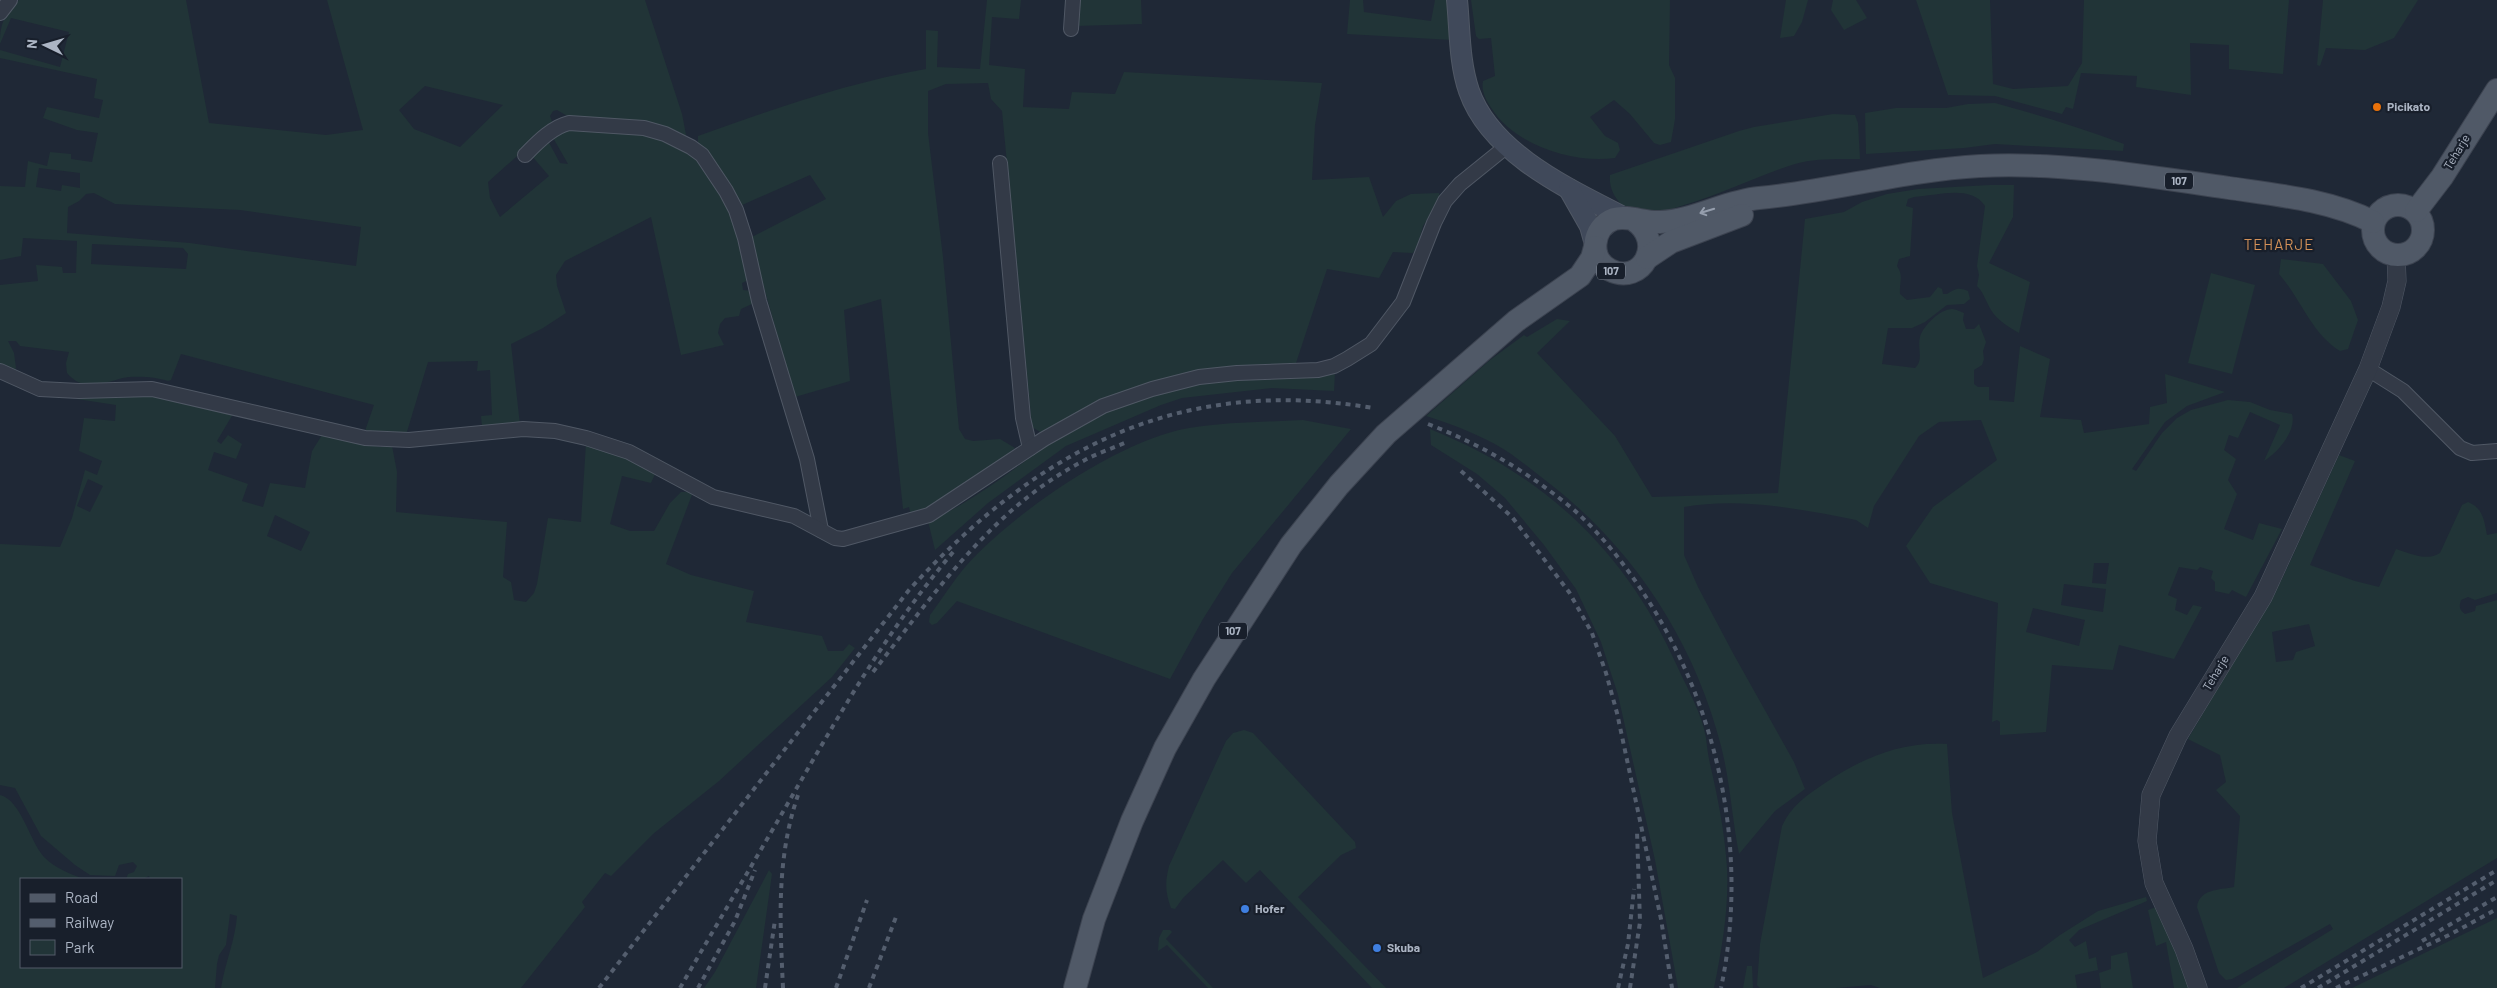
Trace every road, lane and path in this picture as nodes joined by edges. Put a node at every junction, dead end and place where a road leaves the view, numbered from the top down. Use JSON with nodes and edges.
{"nodes":[{"id":1,"x":10,"y":0,"type":"edge"},
{"id":2,"x":1073,"y":0,"type":"edge"},
{"id":3,"x":1458,"y":0,"type":"edge"},
{"id":4,"x":0,"y":13,"type":"edge"},
{"id":5,"x":1071,"y":29,"type":"dead end"},
{"id":6,"x":2497,"y":90,"type":"edge"},
{"id":7,"x":1507,"y":146,"type":"junction"},
{"id":8,"x":525,"y":155,"type":"dead end"},
{"id":9,"x":1000,"y":163,"type":"dead end"},
{"id":10,"x":1568,"y":188,"type":"junction"},
{"id":11,"x":1789,"y":196,"type":"junction"},
{"id":12,"x":2416,"y":212,"type":"junction"},
{"id":13,"x":1629,"y":219,"type":"junction"},
{"id":14,"x":2373,"y":222,"type":"junction"},
{"id":15,"x":1595,"y":246,"type":"junction"},
{"id":16,"x":2396,"y":255,"type":"junction"},
{"id":17,"x":1647,"y":258,"type":"junction"},
{"id":18,"x":1618,"y":273,"type":"junction"},
{"id":19,"x":1482,"y":352,"type":"junction"},
{"id":20,"x":2368,"y":369,"type":"junction"},
{"id":21,"x":0,"y":371,"type":"edge"},
{"id":22,"x":1030,"y":448,"type":"junction"},
{"id":23,"x":2497,"y":450,"type":"edge"},
{"id":24,"x":821,"y":530,"type":"junction"},
{"id":25,"x":1075,"y":988,"type":"edge"},
{"id":26,"x":2198,"y":988,"type":"edge"}],
"edges":[{"from":1,"to":4,"type":"street"},
{"from":2,"to":5,"type":"street"},
{"from":3,"to":7,"type":"main road"},
{"from":6,"to":12,"type":"main road","name":"Teharje"},
{"from":7,"to":10,"type":"main road"},
{"from":7,"to":22,"type":"street"},
{"from":8,"to":24,"type":"street"},
{"from":9,"to":22,"type":"street"},
{"from":10,"to":13,"type":"main road"},
{"from":10,"to":15,"type":"main road"},
{"from":11,"to":13,"type":"main road","number":"107","one_way":true},
{"from":11,"to":14,"type":"main road","number":"107"},
{"from":11,"to":17,"type":"main road","number":"107"},
{"from":12,"to":14,"type":"main road"},
{"from":12,"to":16,"type":"main road"},
{"from":13,"to":15,"type":"main road","number":"107"},
{"from":13,"to":17,"type":"main road"},
{"from":14,"to":16,"type":"main road"},
{"from":15,"to":18,"type":"main road","number":"107"},
{"from":15,"to":19,"type":"main road","number":"107"},
{"from":16,"to":20,"type":"street","name":"Teharje"},
{"from":17,"to":18,"type":"main road","number":"107"},
{"from":18,"to":19,"type":"main road","number":"107"},
{"from":19,"to":25,"type":"main road","number":"107"},
{"from":20,"to":23,"type":"street"},
{"from":20,"to":26,"type":"street","name":"Teharje"},
{"from":21,"to":24,"type":"street"},
{"from":22,"to":24,"type":"street"}]}
